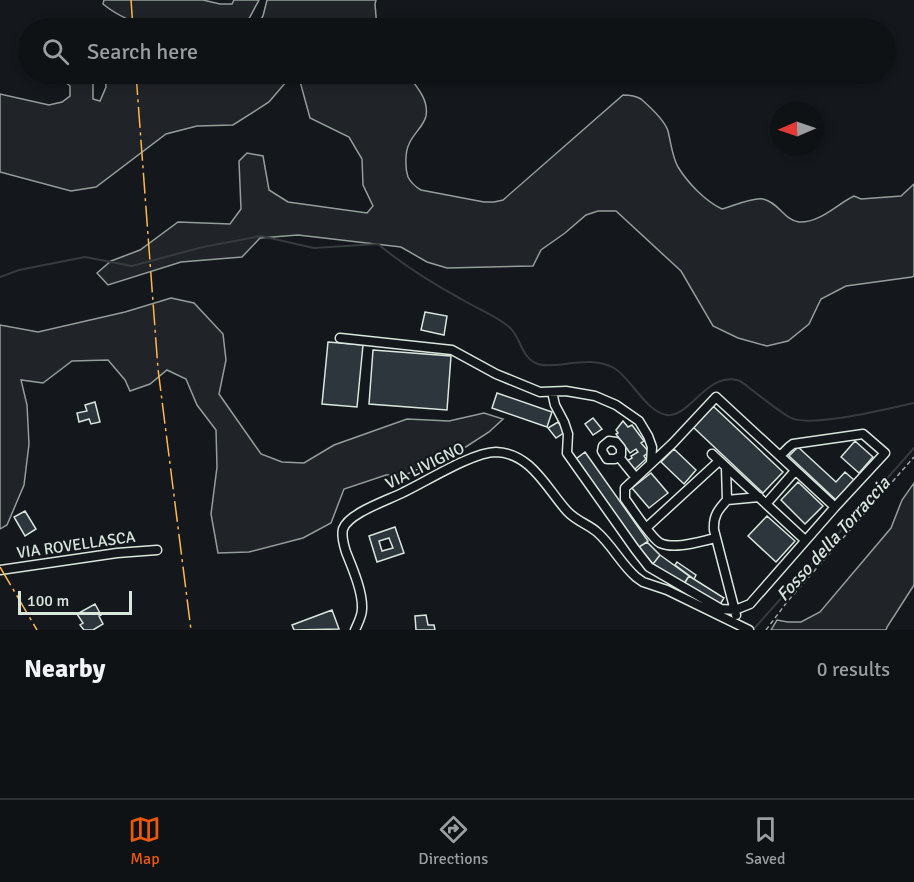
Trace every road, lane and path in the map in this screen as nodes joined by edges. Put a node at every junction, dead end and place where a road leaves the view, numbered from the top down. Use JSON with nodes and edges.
{"nodes":[{"id":1,"x":340,"y":338,"type":"dead end"},
{"id":2,"x":552,"y":392,"type":"junction"},
{"id":3,"x":712,"y":454,"type":"dead end"},
{"id":4,"x":780,"y":456,"type":"junction"},
{"id":5,"x":619,"y":457,"type":"dead end"},
{"id":6,"x":914,"y":457,"type":"edge"},
{"id":7,"x":651,"y":463,"type":"junction"},
{"id":8,"x":723,"y":464,"type":"junction"},
{"id":9,"x":795,"y":471,"type":"junction"},
{"id":10,"x":636,"y":478,"type":"junction"},
{"id":11,"x":759,"y":497,"type":"junction"},
{"id":12,"x":727,"y":500,"type":"junction"},
{"id":13,"x":766,"y":504,"type":"junction"},
{"id":14,"x":835,"y":507,"type":"junction"},
{"id":15,"x":646,"y":528,"type":"junction"},
{"id":16,"x":716,"y":538,"type":"junction"},
{"id":17,"x":805,"y":540,"type":"junction"},
{"id":18,"x":157,"y":550,"type":"dead end"},
{"id":19,"x":0,"y":570,"type":"edge"},
{"id":20,"x":735,"y":610,"type":"junction"},
{"id":21,"x":744,"y":627,"type":"edge"},
{"id":22,"x":355,"y":630,"type":"edge"},
{"id":23,"x":766,"y":630,"type":"edge"}],
"edges":[{"from":1,"to":2,"type":"street"},
{"from":2,"to":7,"type":"street"},
{"from":2,"to":20,"type":"street"},
{"from":3,"to":8,"type":"street"},
{"from":4,"to":7,"type":"street"},
{"from":4,"to":9,"type":"street"},
{"from":4,"to":14,"type":"street"},
{"from":5,"to":10,"type":"street"},
{"from":6,"to":23,"type":"path"},
{"from":7,"to":10,"type":"street"},
{"from":8,"to":11,"type":"street"},
{"from":8,"to":12,"type":"street"},
{"from":8,"to":15,"type":"street"},
{"from":9,"to":13,"type":"street"},
{"from":9,"to":14,"type":"street"},
{"from":10,"to":15,"type":"street"},
{"from":11,"to":12,"type":"street"},
{"from":11,"to":13,"type":"street"},
{"from":12,"to":16,"type":"street"},
{"from":13,"to":17,"type":"street"},
{"from":14,"to":17,"type":"street"},
{"from":15,"to":16,"type":"street"},
{"from":16,"to":20,"type":"street"},
{"from":17,"to":20,"type":"street"},
{"from":18,"to":19,"type":"street","name":"VIA ROVELLASCA"},
{"from":20,"to":21,"type":"street"},
{"from":21,"to":22,"type":"street","name":"VIA LIVIGNO"}]}
